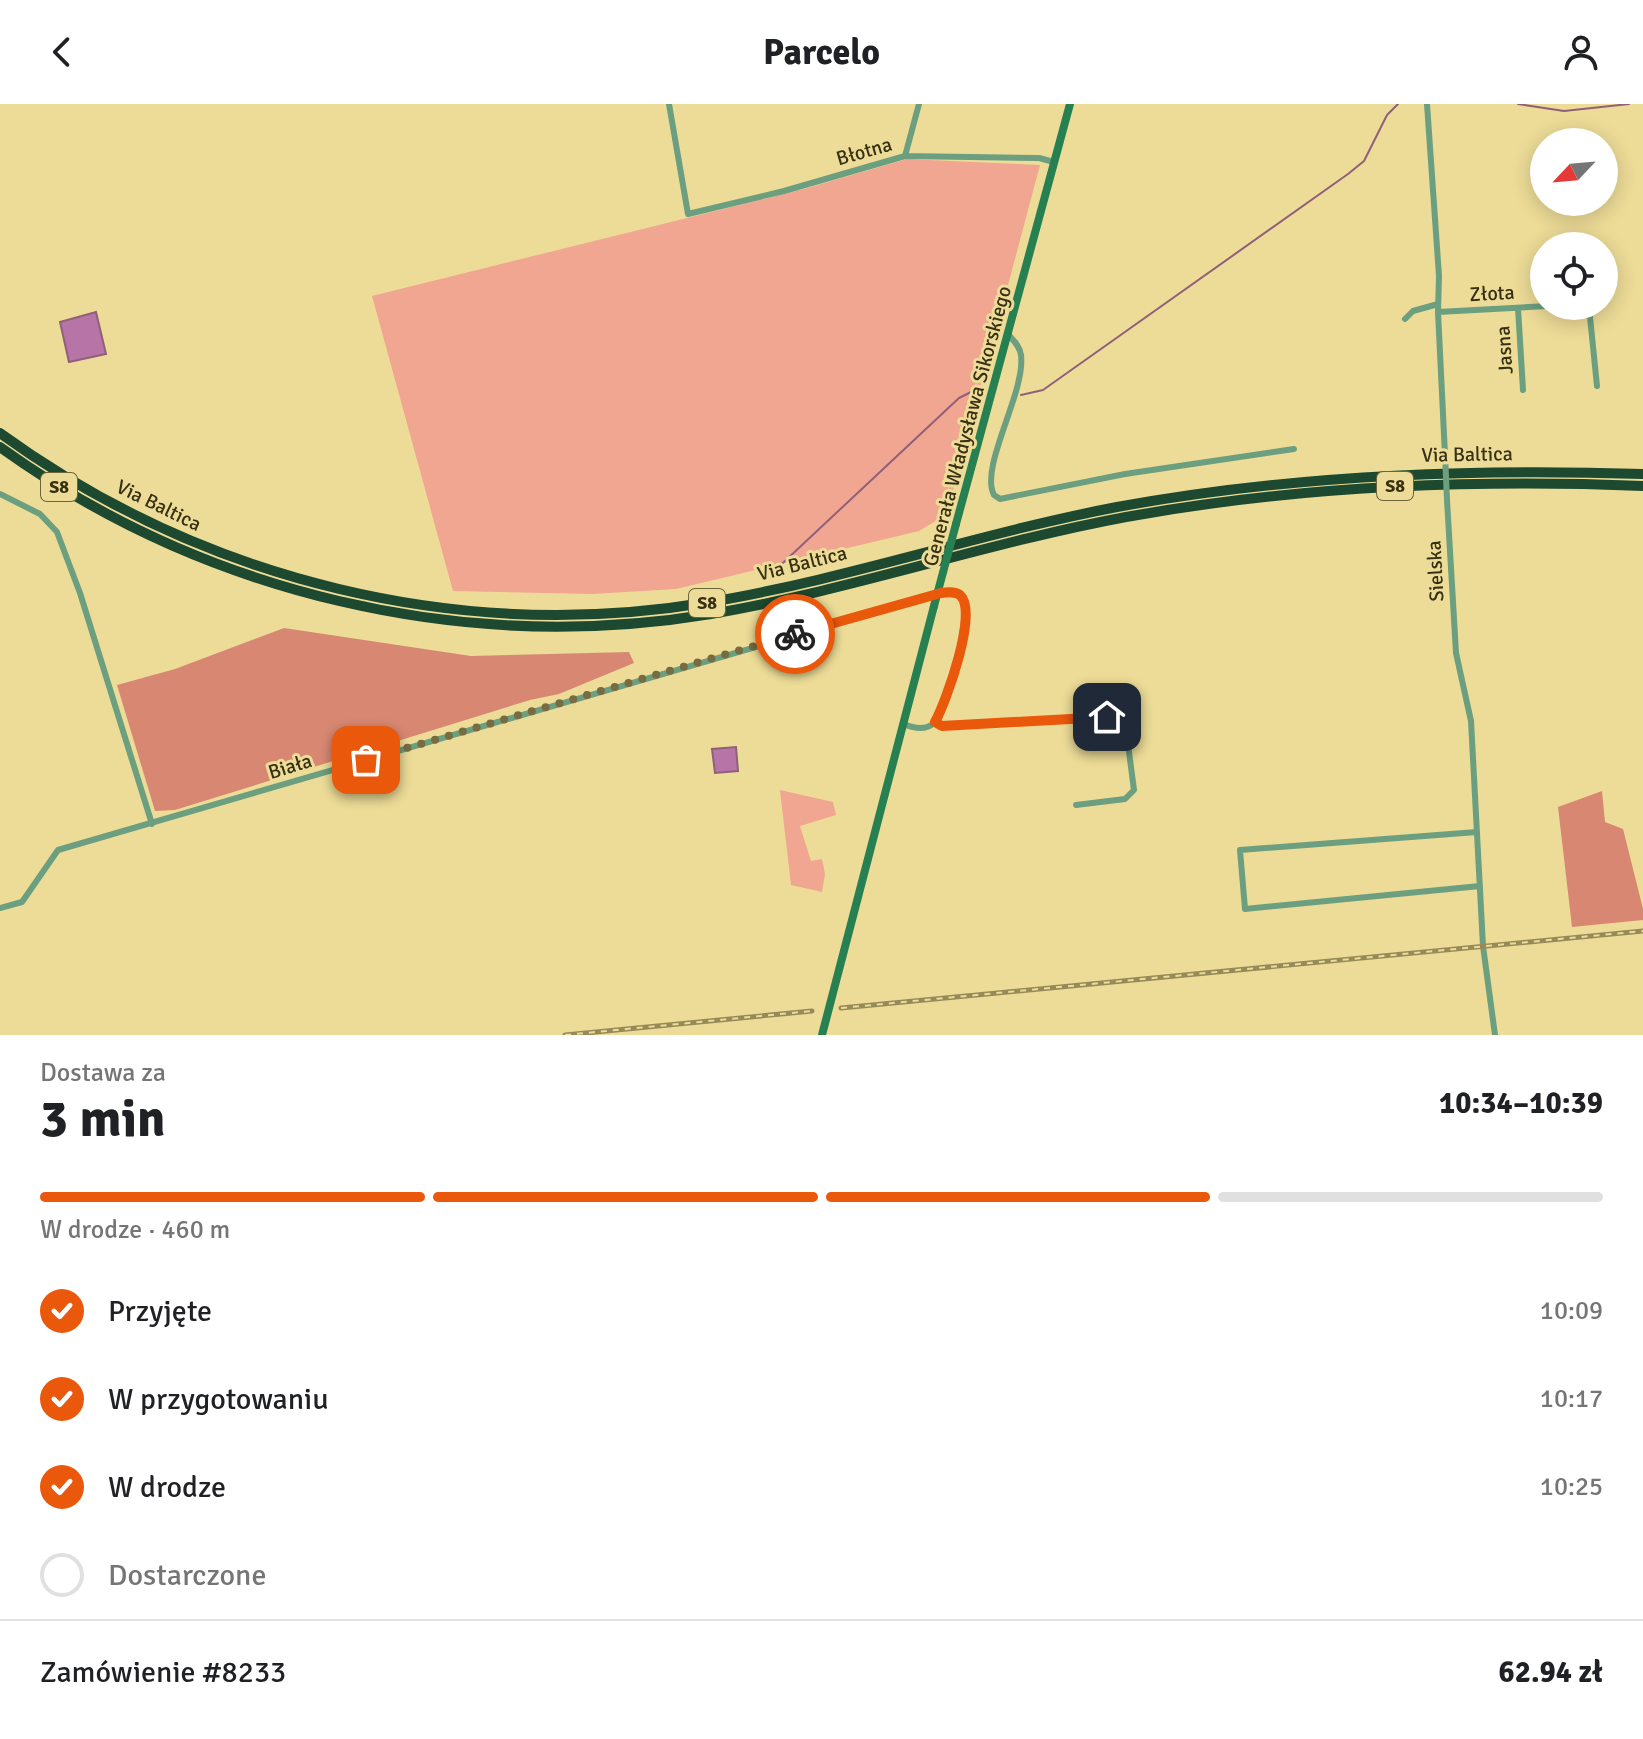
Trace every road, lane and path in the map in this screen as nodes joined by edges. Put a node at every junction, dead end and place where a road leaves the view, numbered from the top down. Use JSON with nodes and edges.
{"nodes":[{"id":1,"x":669,"y":104,"type":"edge"},
{"id":2,"x":919,"y":104,"type":"edge"},
{"id":3,"x":1070,"y":104,"type":"edge"},
{"id":4,"x":1427,"y":104,"type":"edge"},
{"id":5,"x":905,"y":156,"type":"junction"},
{"id":6,"x":1054,"y":162,"type":"junction"},
{"id":7,"x":1530,"y":307,"type":"edge"},
{"id":8,"x":1438,"y":308,"type":"junction"},
{"id":9,"x":1518,"y":308,"type":"junction"},
{"id":10,"x":1405,"y":319,"type":"dead end"},
{"id":11,"x":1591,"y":320,"type":"edge"},
{"id":12,"x":1008,"y":334,"type":"junction"},
{"id":13,"x":1597,"y":386,"type":"dead end"},
{"id":14,"x":1523,"y":390,"type":"dead end"},
{"id":15,"x":0,"y":433,"type":"edge"},
{"id":16,"x":0,"y":447,"type":"edge"},
{"id":17,"x":1294,"y":449,"type":"dead end"},
{"id":18,"x":1643,"y":474,"type":"edge"},
{"id":19,"x":1643,"y":486,"type":"edge"},
{"id":20,"x":0,"y":494,"type":"edge"},
{"id":21,"x":935,"y":722,"type":"junction"},
{"id":22,"x":904,"y":724,"type":"junction"},
{"id":23,"x":1076,"y":805,"type":"dead end"},
{"id":24,"x":152,"y":824,"type":"junction"},
{"id":25,"x":1477,"y":832,"type":"junction"},
{"id":26,"x":1480,"y":886,"type":"junction"},
{"id":27,"x":0,"y":908,"type":"edge"},
{"id":28,"x":822,"y":1035,"type":"edge"},
{"id":29,"x":1495,"y":1035,"type":"edge"}],
"edges":[{"from":1,"to":5,"type":"street","name":"Błotna"},
{"from":2,"to":5,"type":"street"},
{"from":3,"to":6,"type":"street","name":"Generała Władysława Sikorskiego"},
{"from":4,"to":8,"type":"street","name":"Sielska"},
{"from":5,"to":6,"type":"street","name":"Błotna"},
{"from":6,"to":12,"type":"street","name":"Generała Władysława Sikorskiego"},
{"from":7,"to":9,"type":"street","name":"Złota"},
{"from":8,"to":9,"type":"street","name":"Złota"},
{"from":8,"to":10,"type":"street"},
{"from":8,"to":25,"type":"street","name":"Sielska","bridge":true},
{"from":9,"to":14,"type":"street","name":"Jasna"},
{"from":11,"to":13,"type":"street"},
{"from":12,"to":17,"type":"street"},
{"from":12,"to":22,"type":"street","name":"Generała Władysława Sikorskiego","bridge":true},
{"from":15,"to":18,"type":"highway","name":"Via Baltica","number":"S8"},
{"from":16,"to":19,"type":"highway","name":"Via Baltica","number":"S8"},
{"from":20,"to":24,"type":"street"},
{"from":21,"to":22,"type":"street"},
{"from":21,"to":23,"type":"street"},
{"from":21,"to":24,"type":"street","name":"Biała"},
{"from":22,"to":28,"type":"street","name":"Generała Władysława Sikorskiego"},
{"from":24,"to":27,"type":"street","name":"Biała"},
{"from":25,"to":26,"type":"street","name":"Sielska"},
{"from":25,"to":26,"type":"street"},
{"from":26,"to":29,"type":"street","name":"Sielska"}]}
